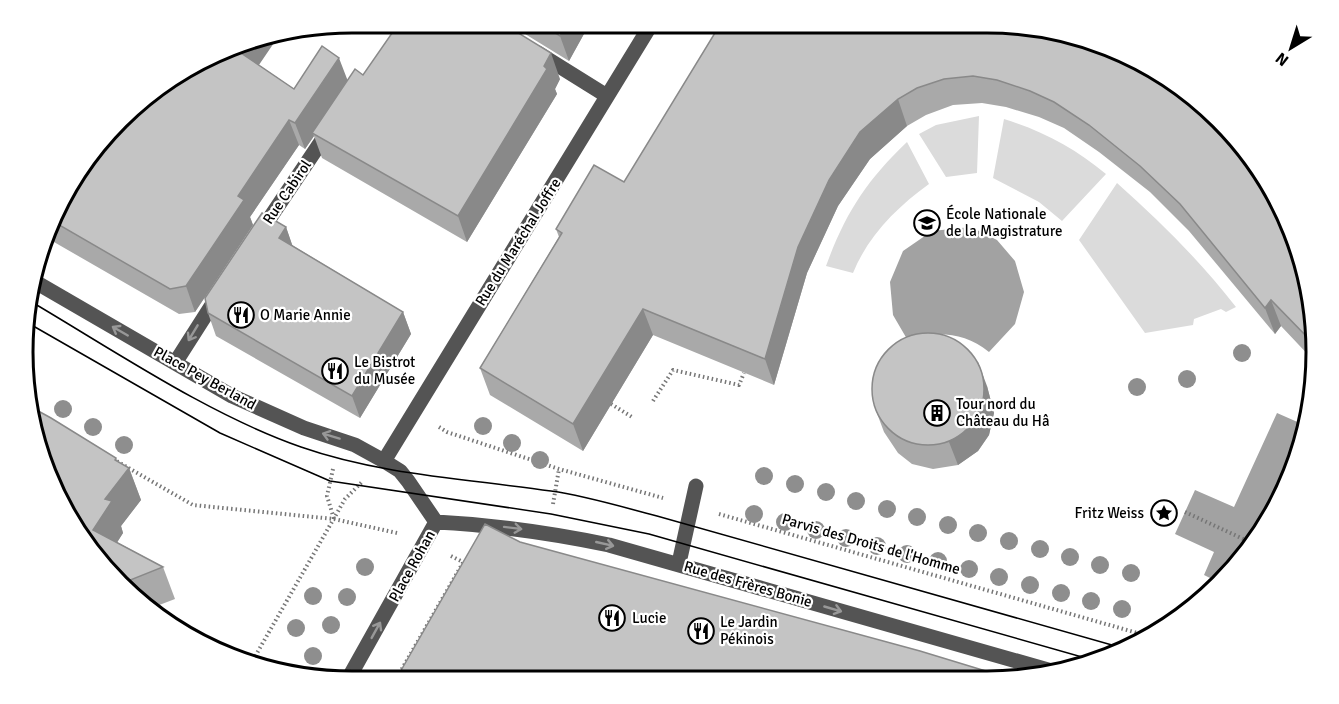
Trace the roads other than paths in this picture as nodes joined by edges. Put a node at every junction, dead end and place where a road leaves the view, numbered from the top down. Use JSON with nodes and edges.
{"nodes":[{"id":1,"x":646,"y":33,"type":"edge"},
{"id":2,"x":529,"y":47,"type":"edge"},
{"id":3,"x":608,"y":96,"type":"junction"},
{"id":4,"x":336,"y":120,"type":"edge"},
{"id":5,"x":250,"y":247,"type":"edge"},
{"id":6,"x":231,"y":276,"type":"edge"},
{"id":7,"x":40,"y":285,"type":"edge"},
{"id":8,"x":175,"y":363,"type":"junction"},
{"id":9,"x":384,"y":460,"type":"junction"},
{"id":10,"x":696,"y":486,"type":"dead end"},
{"id":11,"x":436,"y":522,"type":"junction"},
{"id":12,"x":679,"y":563,"type":"junction"},
{"id":13,"x":1037,"y":667,"type":"edge"},
{"id":14,"x":353,"y":671,"type":"edge"}],
"edges":[{"from":1,"to":3,"type":"street","name":"Rue du Maréchal Joffre"},
{"from":2,"to":3,"type":"street"},
{"from":3,"to":9,"type":"street","name":"Rue du Maréchal Joffre"},
{"from":4,"to":5,"type":"street","name":"Rue Cabirol"},
{"from":6,"to":8,"type":"street","one_way":true},
{"from":8,"to":7,"type":"street","name":"Place Pey Berland","one_way":true},
{"from":9,"to":8,"type":"street","name":"Place Pey Berland","one_way":true},
{"from":9,"to":11,"type":"street","name":"Place Rohan"},
{"from":10,"to":12,"type":"street"},
{"from":11,"to":12,"type":"street","name":"Rue des Frères Bonie","one_way":true},
{"from":14,"to":11,"type":"street","name":"Place Rohan","one_way":true},
{"from":12,"to":13,"type":"street","name":"Rue des Frères Bonie","one_way":true}]}
